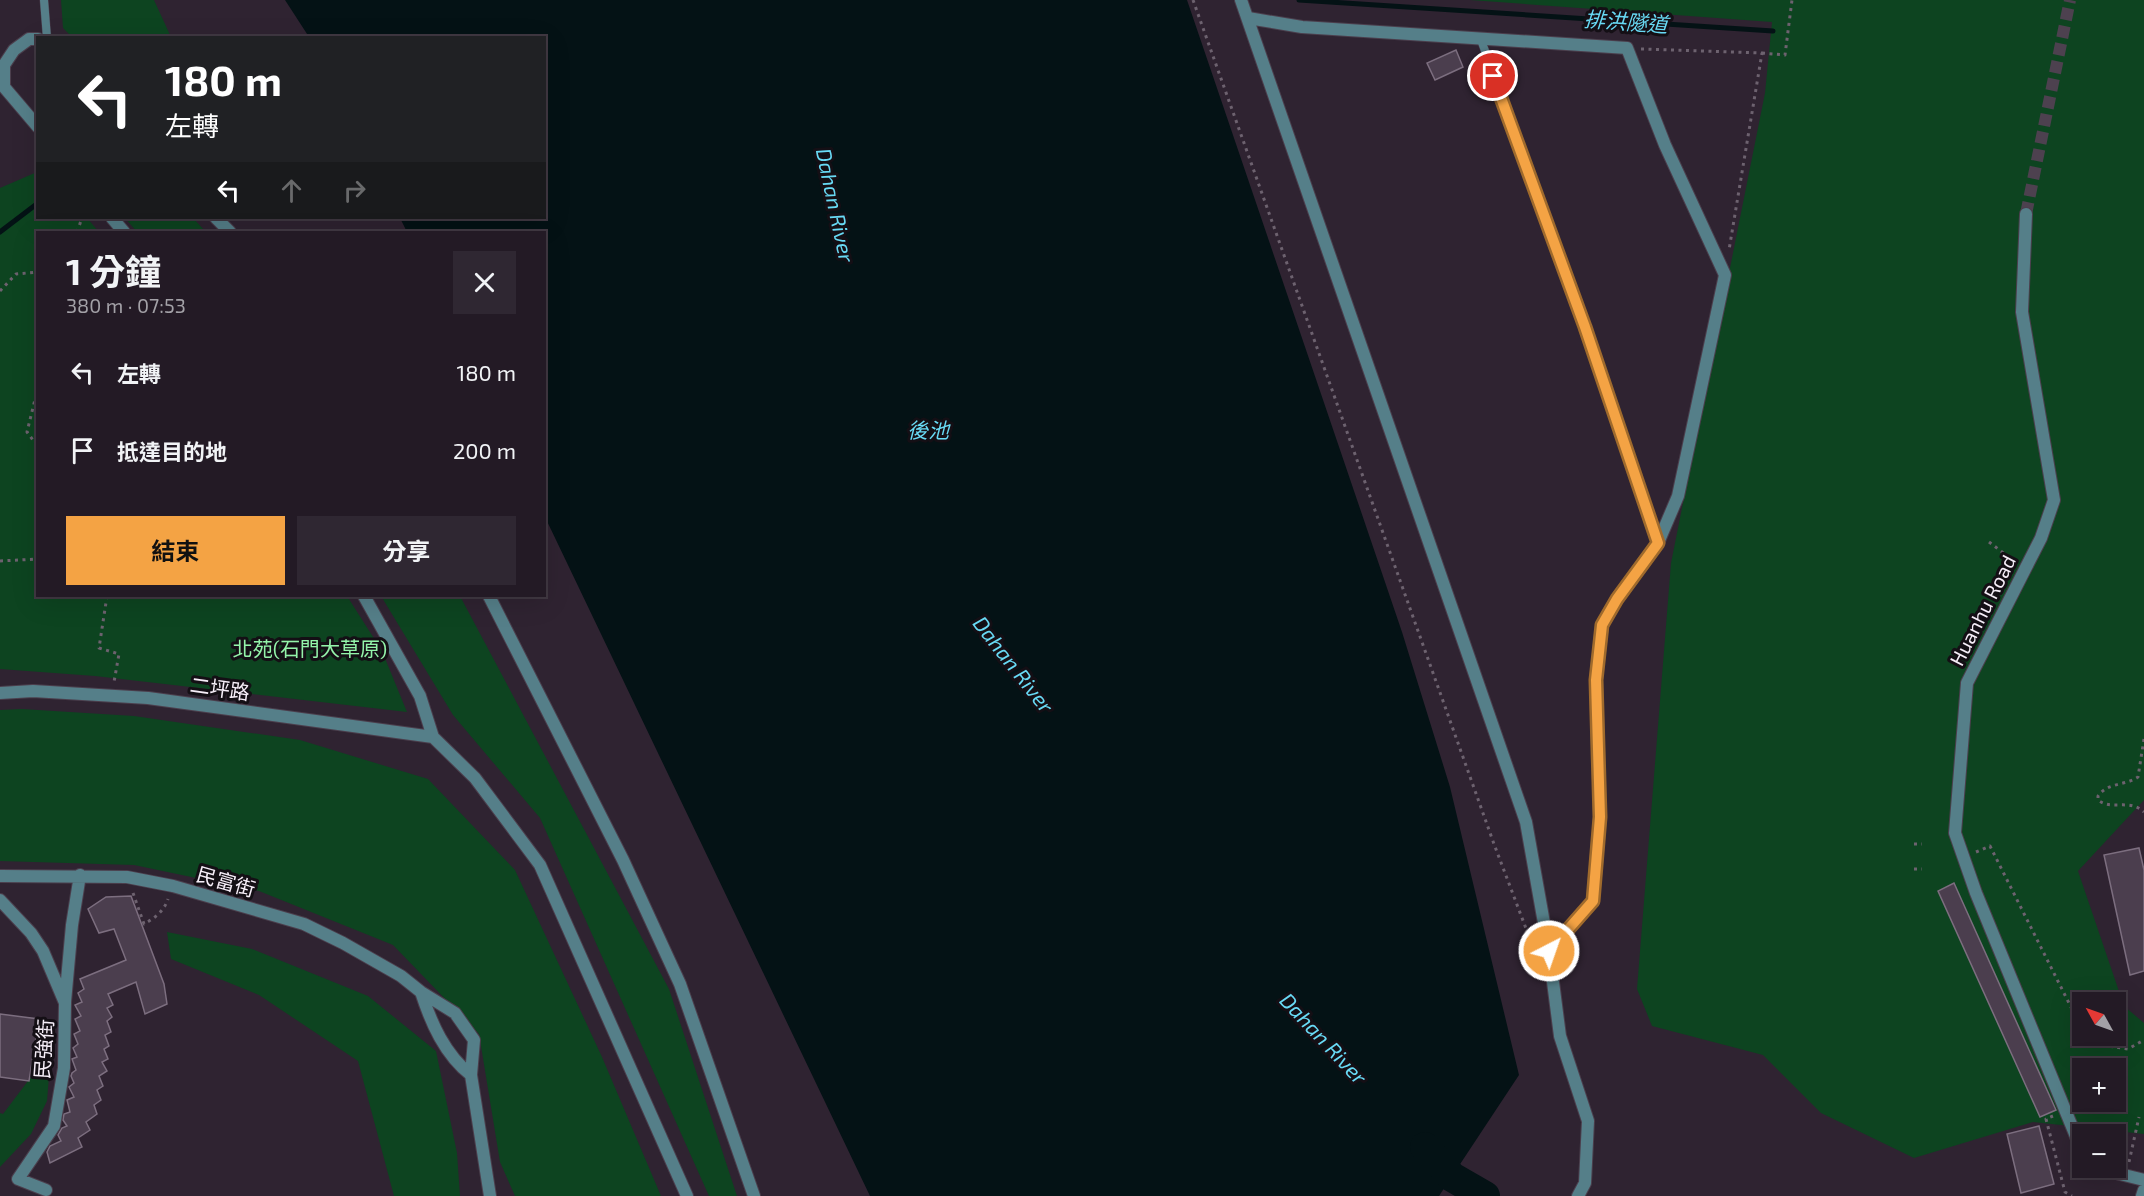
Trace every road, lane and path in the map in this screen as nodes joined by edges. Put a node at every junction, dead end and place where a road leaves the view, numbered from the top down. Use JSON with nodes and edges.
{"nodes":[{"id":1,"x":44,"y":0,"type":"edge"},
{"id":2,"x":1193,"y":0,"type":"edge"},
{"id":3,"x":1241,"y":0,"type":"edge"},
{"id":4,"x":1792,"y":0,"type":"edge"},
{"id":5,"x":1248,"y":18,"type":"junction"},
{"id":6,"x":47,"y":36,"type":"edge"},
{"id":7,"x":1479,"y":37,"type":"junction"},
{"id":8,"x":36,"y":39,"type":"edge"},
{"id":9,"x":1627,"y":48,"type":"junction"},
{"id":10,"x":1762,"y":53,"type":"junction"},
{"id":11,"x":36,"y":125,"type":"edge"},
{"id":12,"x":2026,"y":213,"type":"tunnel mouth"},
{"id":13,"x":113,"y":219,"type":"edge"},
{"id":14,"x":217,"y":219,"type":"edge"},
{"id":15,"x":123,"y":231,"type":"edge"},
{"id":16,"x":229,"y":231,"type":"edge"},
{"id":17,"x":36,"y":272,"type":"edge"},
{"id":18,"x":1725,"y":275,"type":"junction"},
{"id":19,"x":0,"y":291,"type":"edge"},
{"id":20,"x":36,"y":395,"type":"edge"},
{"id":21,"x":36,"y":444,"type":"edge"},
{"id":22,"x":1989,"y":542,"type":"dead end"},
{"id":23,"x":1658,"y":543,"type":"junction"},
{"id":24,"x":36,"y":559,"type":"edge"},
{"id":25,"x":0,"y":561,"type":"edge"},
{"id":26,"x":2025,"y":568,"type":"junction"},
{"id":27,"x":107,"y":597,"type":"edge"},
{"id":28,"x":365,"y":597,"type":"edge"},
{"id":29,"x":490,"y":597,"type":"edge"},
{"id":30,"x":115,"y":675,"type":"dead end"},
{"id":31,"x":0,"y":693,"type":"edge"},
{"id":32,"x":433,"y":736,"type":"junction"},
{"id":33,"x":2144,"y":739,"type":"edge"},
{"id":34,"x":2144,"y":812,"type":"edge"},
{"id":35,"x":1922,"y":843,"type":"dead end"},
{"id":36,"x":1914,"y":844,"type":"dead end"},
{"id":37,"x":1964,"y":857,"type":"junction"},
{"id":38,"x":1914,"y":869,"type":"dead end"},
{"id":39,"x":1922,"y":869,"type":"dead end"},
{"id":40,"x":80,"y":875,"type":"junction"},
{"id":41,"x":0,"y":876,"type":"edge"},
{"id":42,"x":127,"y":877,"type":"junction"},
{"id":43,"x":173,"y":886,"type":"junction"},
{"id":44,"x":0,"y":900,"type":"edge"},
{"id":45,"x":1549,"y":951,"type":"junction"},
{"id":46,"x":421,"y":992,"type":"junction"},
{"id":47,"x":65,"y":1003,"type":"junction"},
{"id":48,"x":2072,"y":1009,"type":"edge"},
{"id":49,"x":2144,"y":1040,"type":"edge"},
{"id":50,"x":2108,"y":1046,"type":"edge"},
{"id":51,"x":471,"y":1075,"type":"junction"},
{"id":52,"x":2065,"y":1112,"type":"junction"},
{"id":53,"x":2139,"y":1118,"type":"dead end"},
{"id":54,"x":2072,"y":1128,"type":"edge"},
{"id":55,"x":2126,"y":1172,"type":"edge"},
{"id":56,"x":2126,"y":1176,"type":"edge"},
{"id":57,"x":2144,"y":1180,"type":"edge"},
{"id":58,"x":46,"y":1190,"type":"dead end"},
{"id":59,"x":2144,"y":1190,"type":"edge"},
{"id":60,"x":2065,"y":1194,"type":"edge"},
{"id":61,"x":490,"y":1196,"type":"edge"},
{"id":62,"x":687,"y":1196,"type":"edge"},
{"id":63,"x":754,"y":1196,"type":"edge"},
{"id":64,"x":1578,"y":1196,"type":"edge"},
{"id":65,"x":2072,"y":1196,"type":"edge"},
{"id":66,"x":2142,"y":1196,"type":"edge"}],
"edges":[{"from":1,"to":6,"type":"lane"},
{"from":2,"to":45,"type":"path"},
{"from":3,"to":5,"type":"street"},
{"from":4,"to":10,"type":"path"},
{"from":5,"to":7,"type":"street"},
{"from":5,"to":45,"type":"street"},
{"from":7,"to":9,"type":"street"},
{"from":7,"to":23,"type":"lane"},
{"from":8,"to":11,"type":"street"},
{"from":9,"to":10,"type":"path"},
{"from":9,"to":18,"type":"street"},
{"from":10,"to":18,"type":"path"},
{"from":12,"to":26,"type":"street","name":"Huanhu Road"},
{"from":13,"to":15,"type":"street"},
{"from":14,"to":16,"type":"street"},
{"from":17,"to":19,"type":"path"},
{"from":18,"to":23,"type":"street"},
{"from":20,"to":21,"type":"path"},
{"from":22,"to":26,"type":"path"},
{"from":23,"to":45,"type":"street"},
{"from":24,"to":25,"type":"path"},
{"from":26,"to":37,"type":"street","name":"Huanhu Road"},
{"from":27,"to":30,"type":"path"},
{"from":28,"to":32,"type":"street"},
{"from":29,"to":63,"type":"street"},
{"from":31,"to":32,"type":"street","name":"二坪路"},
{"from":32,"to":62,"type":"street"},
{"from":33,"to":34,"type":"path"},
{"from":35,"to":36,"type":"path"},
{"from":37,"to":48,"type":"path"},
{"from":37,"to":52,"type":"street","name":"Huanhu Road"},
{"from":38,"to":39,"type":"path"},
{"from":40,"to":41,"type":"street","name":"民富街"},
{"from":40,"to":42,"type":"street","name":"民富街"},
{"from":40,"to":47,"type":"street"},
{"from":42,"to":43,"type":"street","name":"民富街"},
{"from":42,"to":43,"type":"path"},
{"from":43,"to":46,"type":"street","name":"民富街"},
{"from":44,"to":47,"type":"street","name":"民強街"},
{"from":45,"to":64,"type":"street"},
{"from":46,"to":51,"type":"street"},
{"from":46,"to":51,"type":"street","name":"民富街"},
{"from":47,"to":58,"type":"street","name":"民強街"},
{"from":49,"to":50,"type":"path"},
{"from":51,"to":61,"type":"street","name":"民富街"},
{"from":52,"to":54,"type":"street","name":"Huanhu Road"},
{"from":52,"to":60,"type":"path"},
{"from":53,"to":55,"type":"path"},
{"from":56,"to":57,"type":"street"},
{"from":59,"to":66,"type":"street"},
{"from":60,"to":65,"type":"path"}]}
